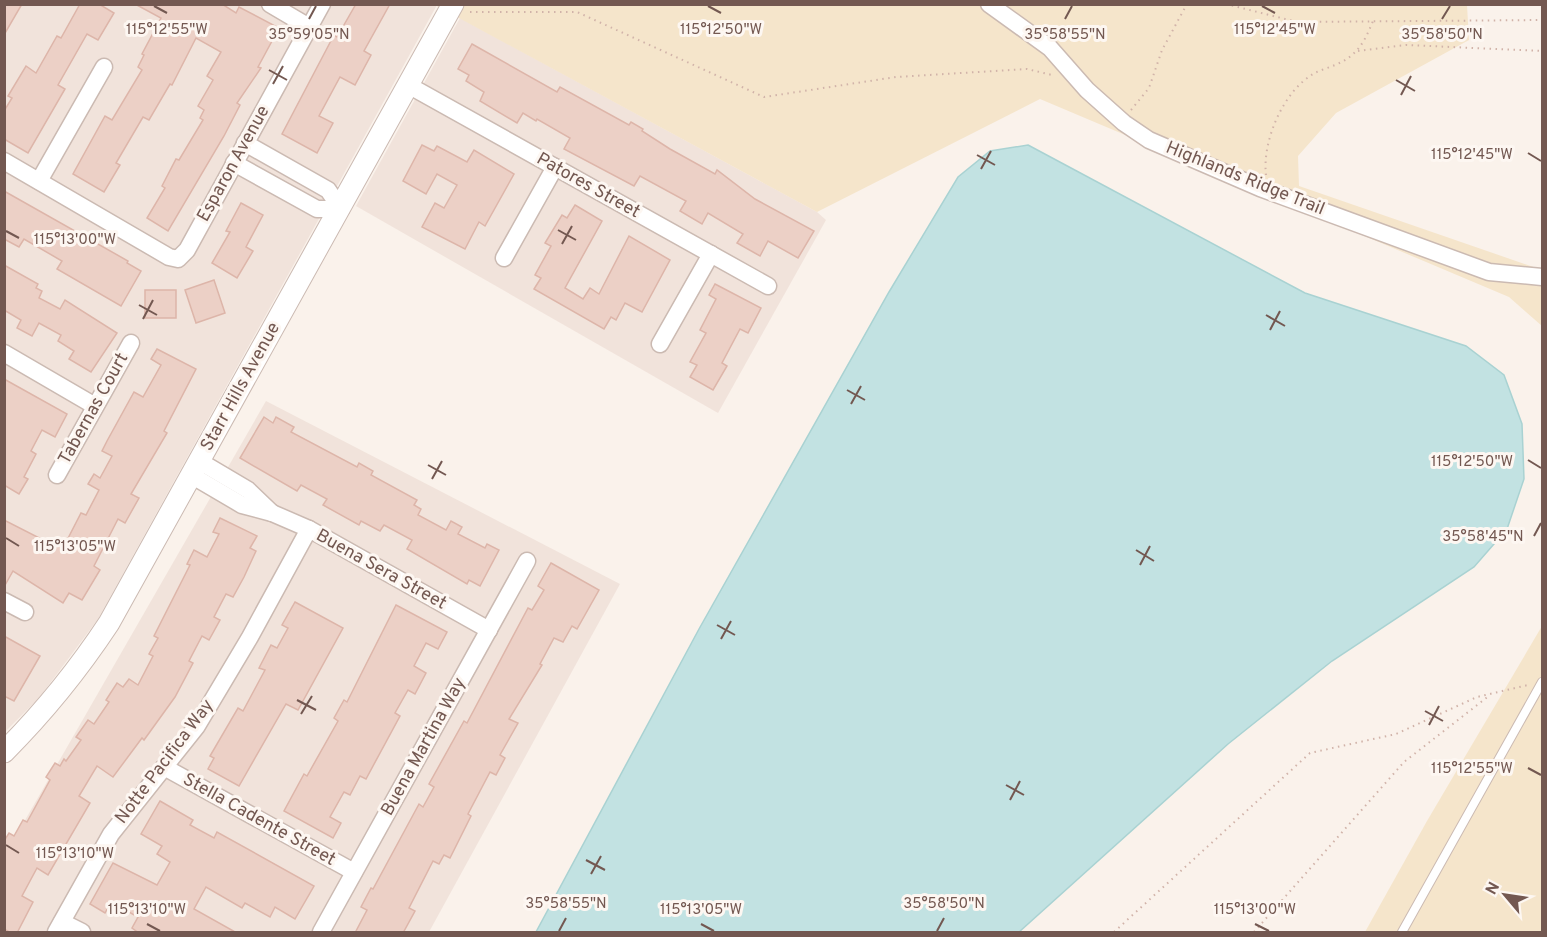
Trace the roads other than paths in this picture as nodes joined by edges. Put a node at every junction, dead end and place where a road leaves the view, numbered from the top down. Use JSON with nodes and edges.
{"nodes":[{"id":1,"x":270,"y":4,"type":"edge"},
{"id":2,"x":322,"y":4,"type":"edge"},
{"id":3,"x":989,"y":4,"type":"edge"},
{"id":4,"x":449,"y":11,"type":"edge"},
{"id":5,"x":309,"y":27,"type":"junction"},
{"id":6,"x":104,"y":67,"type":"dead end"},
{"id":7,"x":408,"y":85,"type":"junction"},
{"id":8,"x":245,"y":143,"type":"junction"},
{"id":9,"x":4,"y":161,"type":"edge"},
{"id":10,"x":234,"y":163,"type":"junction"},
{"id":11,"x":555,"y":167,"type":"junction"},
{"id":12,"x":294,"y":171,"type":"junction"},
{"id":13,"x":39,"y":181,"type":"junction"},
{"id":14,"x":283,"y":190,"type":"junction"},
{"id":15,"x":341,"y":209,"type":"junction"},
{"id":16,"x":711,"y":254,"type":"junction"},
{"id":17,"x":504,"y":258,"type":"dead end"},
{"id":18,"x":1542,"y":277,"type":"edge"},
{"id":19,"x":768,"y":286,"type":"dead end"},
{"id":20,"x":131,"y":343,"type":"dead end"},
{"id":21,"x":660,"y":344,"type":"dead end"},
{"id":22,"x":4,"y":353,"type":"edge"},
{"id":23,"x":95,"y":406,"type":"junction"},
{"id":24,"x":195,"y":468,"type":"junction"},
{"id":25,"x":57,"y":475,"type":"dead end"},
{"id":26,"x":309,"y":529,"type":"junction"},
{"id":27,"x":527,"y":561,"type":"dead end"},
{"id":28,"x":4,"y":601,"type":"edge"},
{"id":29,"x":25,"y":612,"type":"dead end"},
{"id":30,"x":489,"y":630,"type":"junction"},
{"id":31,"x":1542,"y":682,"type":"edge"},
{"id":32,"x":4,"y":752,"type":"edge"},
{"id":33,"x":164,"y":767,"type":"junction"},
{"id":34,"x":354,"y":872,"type":"junction"},
{"id":35,"x":59,"y":927,"type":"edge"},
{"id":36,"x":82,"y":933,"type":"edge"},
{"id":37,"x":321,"y":933,"type":"edge"},
{"id":38,"x":1402,"y":933,"type":"edge"}],
"edges":[{"from":1,"to":5,"type":"street"},
{"from":2,"to":5,"type":"street","name":"Esparon Avenue"},
{"from":3,"to":18,"type":"street","name":"Highlands Ridge Trail"},
{"from":4,"to":7,"type":"street","name":"Starr Hills Avenue"},
{"from":5,"to":8,"type":"street","name":"Esparon Avenue"},
{"from":6,"to":13,"type":"street"},
{"from":7,"to":11,"type":"street","name":"Patores Street"},
{"from":7,"to":15,"type":"street","name":"Starr Hills Avenue"},
{"from":8,"to":10,"type":"street","name":"Esparon Avenue"},
{"from":8,"to":12,"type":"street"},
{"from":9,"to":13,"type":"street"},
{"from":10,"to":13,"type":"street","name":"Esparon Avenue"},
{"from":10,"to":14,"type":"street"},
{"from":11,"to":16,"type":"street","name":"Patores Street"},
{"from":11,"to":17,"type":"street"},
{"from":12,"to":14,"type":"lane"},
{"from":12,"to":15,"type":"street"},
{"from":14,"to":15,"type":"street"},
{"from":15,"to":24,"type":"street","name":"Starr Hills Avenue"},
{"from":16,"to":19,"type":"street","name":"Patores Street"},
{"from":16,"to":21,"type":"street"},
{"from":20,"to":23,"type":"street","name":"Tabernas Court"},
{"from":22,"to":23,"type":"street"},
{"from":23,"to":25,"type":"street","name":"Tabernas Court"},
{"from":24,"to":26,"type":"street","name":"Buena Sera Street"},
{"from":24,"to":32,"type":"street","name":"Starr Hills Avenue"},
{"from":26,"to":30,"type":"street","name":"Buena Sera Street"},
{"from":26,"to":33,"type":"street","name":"Notte Pacifica Way"},
{"from":27,"to":30,"type":"street","name":"Buena Martina Way"},
{"from":28,"to":29,"type":"street"},
{"from":30,"to":34,"type":"street","name":"Buena Martina Way"},
{"from":31,"to":38,"type":"lane"},
{"from":33,"to":34,"type":"street","name":"Stella Cadente Street"},
{"from":33,"to":35,"type":"street","name":"Notte Pacifica Way"},
{"from":34,"to":37,"type":"street","name":"Buena Martina Way"},
{"from":35,"to":36,"type":"street"}]}
